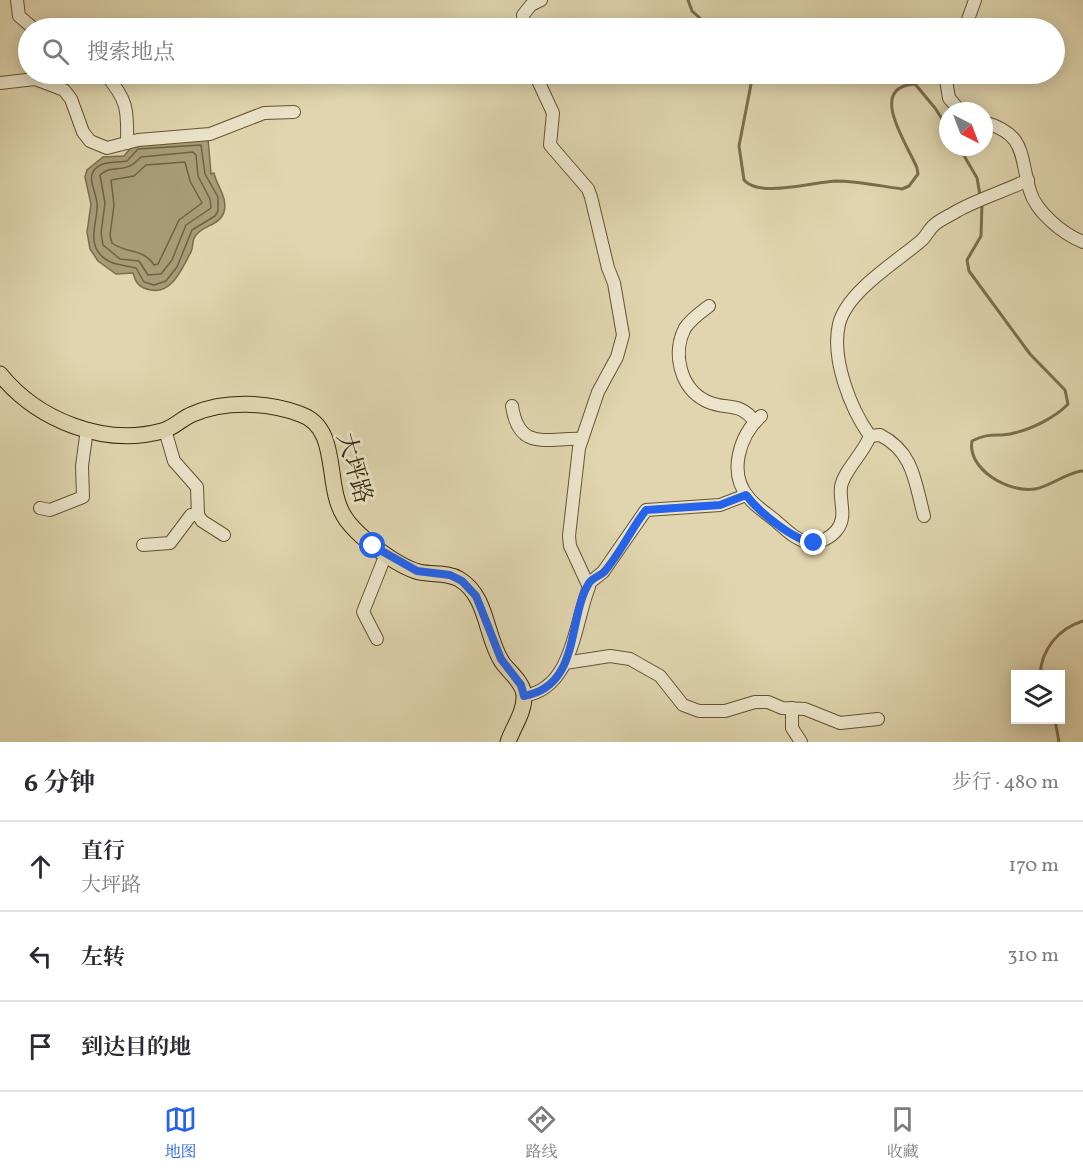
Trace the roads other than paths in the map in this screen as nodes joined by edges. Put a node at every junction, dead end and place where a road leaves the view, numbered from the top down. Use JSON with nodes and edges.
{"nodes":[{"id":1,"x":17,"y":0,"type":"edge"},
{"id":2,"x":541,"y":0,"type":"edge"},
{"id":3,"x":975,"y":0,"type":"edge"},
{"id":4,"x":21,"y":18,"type":"edge"},
{"id":5,"x":523,"y":18,"type":"edge"},
{"id":6,"x":969,"y":18,"type":"edge"},
{"id":7,"x":18,"y":81,"type":"edge"},
{"id":8,"x":0,"y":83,"type":"edge"},
{"id":9,"x":51,"y":84,"type":"edge"},
{"id":10,"x":113,"y":84,"type":"edge"},
{"id":11,"x":540,"y":84,"type":"edge"},
{"id":12,"x":947,"y":84,"type":"edge"},
{"id":13,"x":952,"y":102,"type":"edge"},
{"id":14,"x":294,"y":112,"type":"dead end"},
{"id":15,"x":993,"y":125,"type":"edge"},
{"id":16,"x":127,"y":143,"type":"junction"},
{"id":17,"x":1028,"y":180,"type":"junction"},
{"id":18,"x":1083,"y":242,"type":"edge"},
{"id":19,"x":709,"y":306,"type":"dead end"},
{"id":20,"x":0,"y":374,"type":"edge"},
{"id":21,"x":512,"y":406,"type":"dead end"},
{"id":22,"x":87,"y":429,"type":"junction"},
{"id":23,"x":165,"y":430,"type":"junction"},
{"id":24,"x":870,"y":436,"type":"junction"},
{"id":25,"x":582,"y":439,"type":"junction"},
{"id":26,"x":746,"y":495,"type":"junction"},
{"id":27,"x":40,"y":508,"type":"dead end"},
{"id":28,"x":198,"y":515,"type":"junction"},
{"id":29,"x":924,"y":516,"type":"dead end"},
{"id":30,"x":224,"y":535,"type":"dead end"},
{"id":31,"x":143,"y":545,"type":"dead end"},
{"id":32,"x":386,"y":554,"type":"junction"},
{"id":33,"x":588,"y":584,"type":"junction"},
{"id":34,"x":377,"y":639,"type":"dead end"},
{"id":35,"x":565,"y":663,"type":"junction"},
{"id":36,"x":524,"y":696,"type":"junction"},
{"id":37,"x":792,"y":708,"type":"junction"},
{"id":38,"x":878,"y":718,"type":"dead end"},
{"id":39,"x":508,"y":742,"type":"edge"},
{"id":40,"x":801,"y":742,"type":"edge"}],
"edges":[{"from":1,"to":4,"type":"street"},
{"from":2,"to":5,"type":"street"},
{"from":3,"to":6,"type":"street"},
{"from":7,"to":8,"type":"street"},
{"from":9,"to":16,"type":"street"},
{"from":10,"to":16,"type":"street"},
{"from":11,"to":25,"type":"street"},
{"from":12,"to":13,"type":"street"},
{"from":14,"to":16,"type":"street"},
{"from":15,"to":17,"type":"street"},
{"from":17,"to":18,"type":"street"},
{"from":17,"to":24,"type":"street"},
{"from":19,"to":26,"type":"street"},
{"from":20,"to":22,"type":"main road","name":"大坪路"},
{"from":21,"to":25,"type":"street"},
{"from":22,"to":23,"type":"main road","name":"大坪路"},
{"from":22,"to":27,"type":"street"},
{"from":23,"to":28,"type":"street"},
{"from":23,"to":32,"type":"main road","name":"大坪路"},
{"from":24,"to":26,"type":"street"},
{"from":24,"to":29,"type":"street"},
{"from":25,"to":33,"type":"street"},
{"from":26,"to":33,"type":"street"},
{"from":28,"to":30,"type":"street"},
{"from":28,"to":31,"type":"street"},
{"from":32,"to":34,"type":"street"},
{"from":32,"to":36,"type":"main road","name":"大坪路"},
{"from":33,"to":35,"type":"street"},
{"from":35,"to":36,"type":"street"},
{"from":35,"to":37,"type":"street"},
{"from":36,"to":39,"type":"main road"},
{"from":37,"to":38,"type":"street"},
{"from":37,"to":40,"type":"street"}]}
